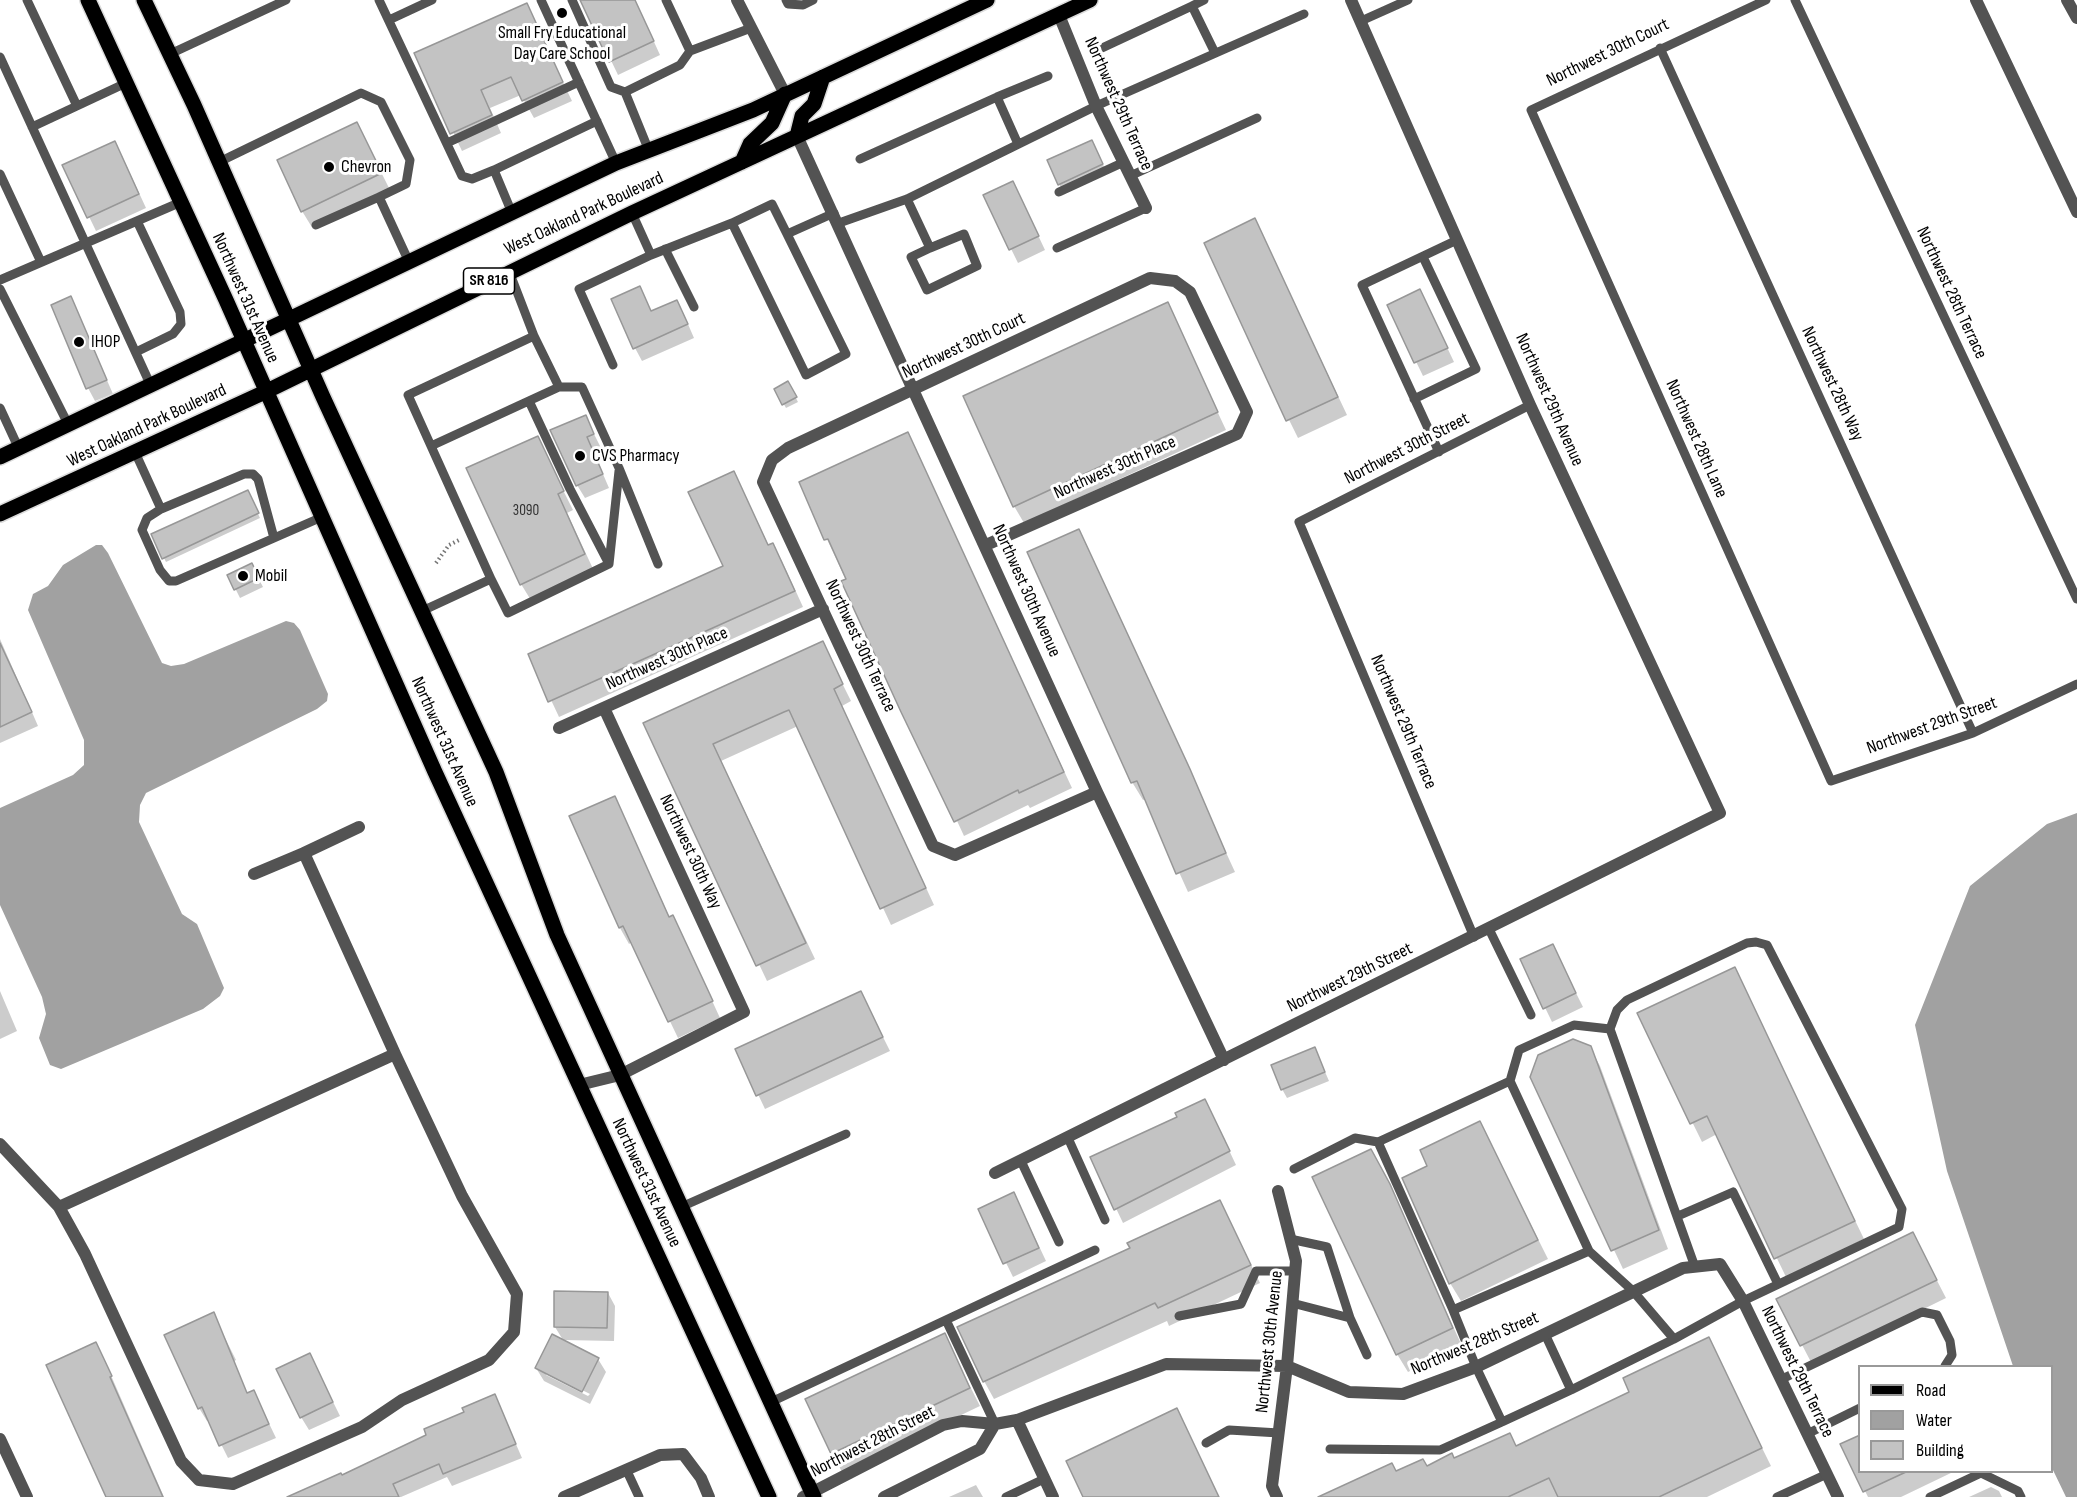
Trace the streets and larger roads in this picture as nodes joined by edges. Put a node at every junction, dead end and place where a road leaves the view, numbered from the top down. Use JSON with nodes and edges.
{"nodes":[{"id":1,"x":88,"y":0,"type":"edge"},
{"id":2,"x":144,"y":0,"type":"edge"},
{"id":3,"x":737,"y":0,"type":"edge"},
{"id":4,"x":987,"y":0,"type":"edge"},
{"id":5,"x":1090,"y":0,"type":"edge"},
{"id":6,"x":1351,"y":0,"type":"edge"},
{"id":7,"x":1976,"y":0,"type":"edge"},
{"id":8,"x":2067,"y":0,"type":"edge"},
{"id":9,"x":1059,"y":15,"type":"junction"},
{"id":10,"x":2077,"y":18,"type":"edge"},
{"id":11,"x":823,"y":77,"type":"junction"},
{"id":12,"x":785,"y":94,"type":"junction"},
{"id":13,"x":797,"y":136,"type":"junction"},
{"id":14,"x":742,"y":162,"type":"junction"},
{"id":15,"x":2075,"y":204,"type":"edge"},
{"id":16,"x":1146,"y":208,"type":"road end"},
{"id":17,"x":289,"y":321,"type":"junction"},
{"id":18,"x":243,"y":341,"type":"junction"},
{"id":19,"x":310,"y":368,"type":"junction"},
{"id":20,"x":915,"y":389,"type":"junction"},
{"id":21,"x":265,"y":392,"type":"junction"},
{"id":22,"x":1247,"y":412,"type":"joint"},
{"id":23,"x":0,"y":457,"type":"edge"},
{"id":24,"x":772,"y":460,"type":"joint"},
{"id":25,"x":0,"y":514,"type":"edge"},
{"id":26,"x":986,"y":545,"type":"junction"},
{"id":27,"x":823,"y":609,"type":"junction"},
{"id":28,"x":604,"y":708,"type":"junction"},
{"id":29,"x":559,"y":728,"type":"dead end"},
{"id":30,"x":1097,"y":792,"type":"junction"},
{"id":31,"x":1720,"y":813,"type":"joint"},
{"id":32,"x":359,"y":827,"type":"dead end"},
{"id":33,"x":304,"y":853,"type":"junction"},
{"id":34,"x":254,"y":874,"type":"dead end"},
{"id":35,"x":395,"y":1054,"type":"junction"},
{"id":36,"x":1224,"y":1060,"type":"junction"},
{"id":37,"x":620,"y":1075,"type":"junction"},
{"id":38,"x":579,"y":1085,"type":"junction"},
{"id":39,"x":0,"y":1144,"type":"edge"},
{"id":40,"x":995,"y":1173,"type":"dead end"},
{"id":41,"x":1278,"y":1191,"type":"dead end"},
{"id":42,"x":59,"y":1207,"type":"junction"},
{"id":43,"x":1720,"y":1264,"type":"joint"},
{"id":44,"x":1287,"y":1366,"type":"junction"},
{"id":45,"x":1017,"y":1420,"type":"junction"},
{"id":46,"x":995,"y":1424,"type":"junction"},
{"id":47,"x":0,"y":1439,"type":"edge"},
{"id":48,"x":569,"y":1496,"type":"edge"},
{"id":49,"x":810,"y":1496,"type":"edge"},
{"id":50,"x":27,"y":1497,"type":"edge"},
{"id":51,"x":709,"y":1497,"type":"edge"},
{"id":52,"x":769,"y":1497,"type":"edge"},
{"id":53,"x":884,"y":1497,"type":"edge"},
{"id":54,"x":1053,"y":1497,"type":"edge"},
{"id":55,"x":1276,"y":1497,"type":"edge"},
{"id":56,"x":1838,"y":1497,"type":"edge"}],
"edges":[{"from":1,"to":18,"type":"main road","name":"Northwest 31st Avenue"},
{"from":2,"to":17,"type":"main road","name":"Northwest 31st Avenue"},
{"from":3,"to":12,"type":"street"},
{"from":4,"to":11,"type":"main road","name":"West Oakland Park Boulevard"},
{"from":5,"to":9,"type":"main road","name":"West Oakland Park Boulevard","number":"SR 816"},
{"from":6,"to":31,"type":"street","name":"Northwest 29th Avenue"},
{"from":7,"to":15,"type":"street"},
{"from":8,"to":10,"type":"street"},
{"from":9,"to":13,"type":"main road","name":"West Oakland Park Boulevard","number":"SR 816"},
{"from":9,"to":16,"type":"street","name":"Northwest 29th Terrace"},
{"from":11,"to":12,"type":"main road","name":"West Oakland Park Boulevard"},
{"from":11,"to":13,"type":"main road"},
{"from":12,"to":14,"type":"main road"},
{"from":12,"to":17,"type":"main road","name":"West Oakland Park Boulevard"},
{"from":13,"to":14,"type":"main road","name":"West Oakland Park Boulevard","number":"SR 816"},
{"from":13,"to":20,"type":"street","name":"Northwest 30th Avenue"},
{"from":14,"to":19,"type":"main road","name":"West Oakland Park Boulevard","number":"SR 816"},
{"from":17,"to":18,"type":"main road","name":"West Oakland Park Boulevard"},
{"from":17,"to":19,"type":"main road","name":"Northwest 31st Avenue"},
{"from":18,"to":21,"type":"main road","name":"Northwest 31st Avenue"},
{"from":18,"to":23,"type":"main road","name":"West Oakland Park Boulevard"},
{"from":19,"to":21,"type":"main road","name":"West Oakland Park Boulevard","number":"SR 816"},
{"from":19,"to":37,"type":"main road","name":"Northwest 31st Avenue"},
{"from":20,"to":22,"type":"street","name":"Northwest 30th Court"},
{"from":20,"to":24,"type":"street","name":"Northwest 30th Court"},
{"from":20,"to":26,"type":"street","name":"Northwest 30th Avenue"},
{"from":21,"to":25,"type":"main road","name":"West Oakland Park Boulevard","number":"SR 816"},
{"from":21,"to":38,"type":"main road","name":"Northwest 31st Avenue"},
{"from":22,"to":26,"type":"street","name":"Northwest 30th Place"},
{"from":24,"to":27,"type":"street","name":"Northwest 30th Terrace"},
{"from":26,"to":30,"type":"street","name":"Northwest 30th Avenue"},
{"from":27,"to":28,"type":"street","name":"Northwest 30th Place"},
{"from":27,"to":30,"type":"street","name":"Northwest 30th Terrace"},
{"from":28,"to":29,"type":"street","name":"Northwest 30th Place"},
{"from":28,"to":37,"type":"street","name":"Northwest 30th Way"},
{"from":30,"to":36,"type":"street","name":"Northwest 30th Avenue"},
{"from":31,"to":36,"type":"street","name":"Northwest 29th Street"},
{"from":32,"to":33,"type":"street"},
{"from":33,"to":34,"type":"street"},
{"from":33,"to":35,"type":"street"},
{"from":35,"to":42,"type":"street"},
{"from":35,"to":42,"type":"street"},
{"from":36,"to":40,"type":"street","name":"Northwest 29th Street"},
{"from":37,"to":38,"type":"street"},
{"from":37,"to":49,"type":"main road","name":"Northwest 31st Avenue"},
{"from":38,"to":52,"type":"main road","name":"Northwest 31st Avenue"},
{"from":39,"to":42,"type":"street"},
{"from":41,"to":44,"type":"street","name":"Northwest 30th Avenue"},
{"from":43,"to":44,"type":"street","name":"Northwest 28th Street"},
{"from":43,"to":56,"type":"street","name":"Northwest 29th Terrace"},
{"from":44,"to":45,"type":"street","name":"Northwest 28th Street"},
{"from":44,"to":55,"type":"street","name":"Northwest 30th Avenue"},
{"from":45,"to":46,"type":"street","name":"Northwest 28th Street"},
{"from":45,"to":54,"type":"street"},
{"from":46,"to":49,"type":"street","name":"Northwest 28th Street"},
{"from":46,"to":53,"type":"street"},
{"from":47,"to":50,"type":"street"},
{"from":48,"to":51,"type":"street"}]}
